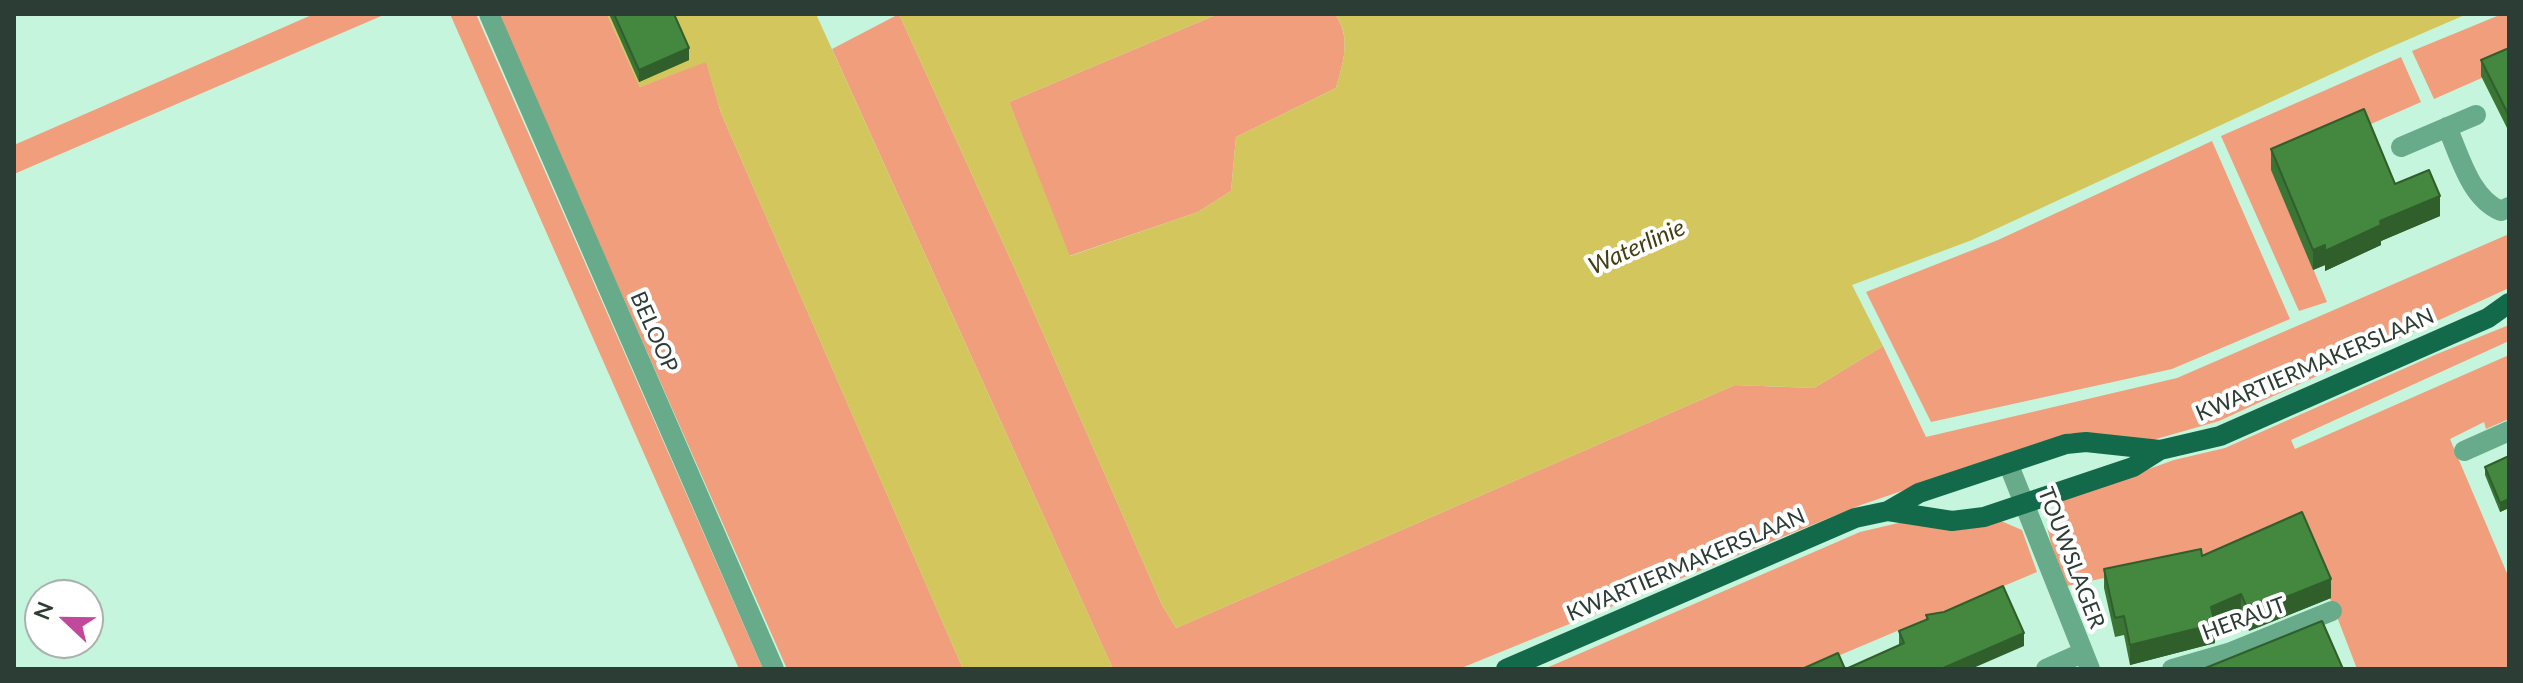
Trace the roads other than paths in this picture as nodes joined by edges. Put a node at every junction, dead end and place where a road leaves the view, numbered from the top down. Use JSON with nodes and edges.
{"nodes":[{"id":1,"x":489,"y":14,"type":"edge"},
{"id":2,"x":2476,"y":115,"type":"dead end"},
{"id":3,"x":2447,"y":127,"type":"junction"},
{"id":4,"x":2401,"y":147,"type":"dead end"},
{"id":5,"x":2509,"y":207,"type":"edge"},
{"id":6,"x":2509,"y":303,"type":"edge"},
{"id":7,"x":2509,"y":314,"type":"edge"},
{"id":8,"x":2488,"y":318,"type":"junction"},
{"id":9,"x":2509,"y":431,"type":"edge"},
{"id":10,"x":2160,"y":450,"type":"junction"},
{"id":11,"x":2464,"y":451,"type":"dead end"},
{"id":12,"x":2008,"y":463,"type":"junction"},
{"id":13,"x":2024,"y":504,"type":"junction"},
{"id":14,"x":1888,"y":511,"type":"junction"},
{"id":15,"x":2332,"y":611,"type":"dead end"},
{"id":16,"x":2086,"y":661,"type":"edge"},
{"id":17,"x":774,"y":669,"type":"edge"},
{"id":18,"x":1506,"y":669,"type":"edge"},
{"id":19,"x":2046,"y":669,"type":"edge"},
{"id":20,"x":2172,"y":669,"type":"edge"}],
"edges":[{"from":1,"to":17,"type":"street","name":"BELOOP"},
{"from":2,"to":3,"type":"street"},
{"from":3,"to":4,"type":"street"},
{"from":3,"to":5,"type":"street"},
{"from":6,"to":8,"type":"main road","name":"KWARTIERMAKERSLAAN"},
{"from":7,"to":8,"type":"main road","name":"KWARTIERMAKERSLAAN"},
{"from":8,"to":10,"type":"main road","name":"KWARTIERMAKERSLAAN"},
{"from":9,"to":11,"type":"street"},
{"from":10,"to":12,"type":"main road","name":"KWARTIERMAKERSLAAN"},
{"from":10,"to":13,"type":"main road","name":"KWARTIERMAKERSLAAN"},
{"from":12,"to":13,"type":"street","name":"TOUWSLAGER"},
{"from":12,"to":14,"type":"main road","name":"KWARTIERMAKERSLAAN"},
{"from":13,"to":14,"type":"main road","name":"KWARTIERMAKERSLAAN"},
{"from":13,"to":16,"type":"street","name":"TOUWSLAGER"},
{"from":14,"to":18,"type":"main road","name":"KWARTIERMAKERSLAAN"},
{"from":15,"to":20,"type":"street","name":"HERAUT"},
{"from":16,"to":19,"type":"street"}]}
